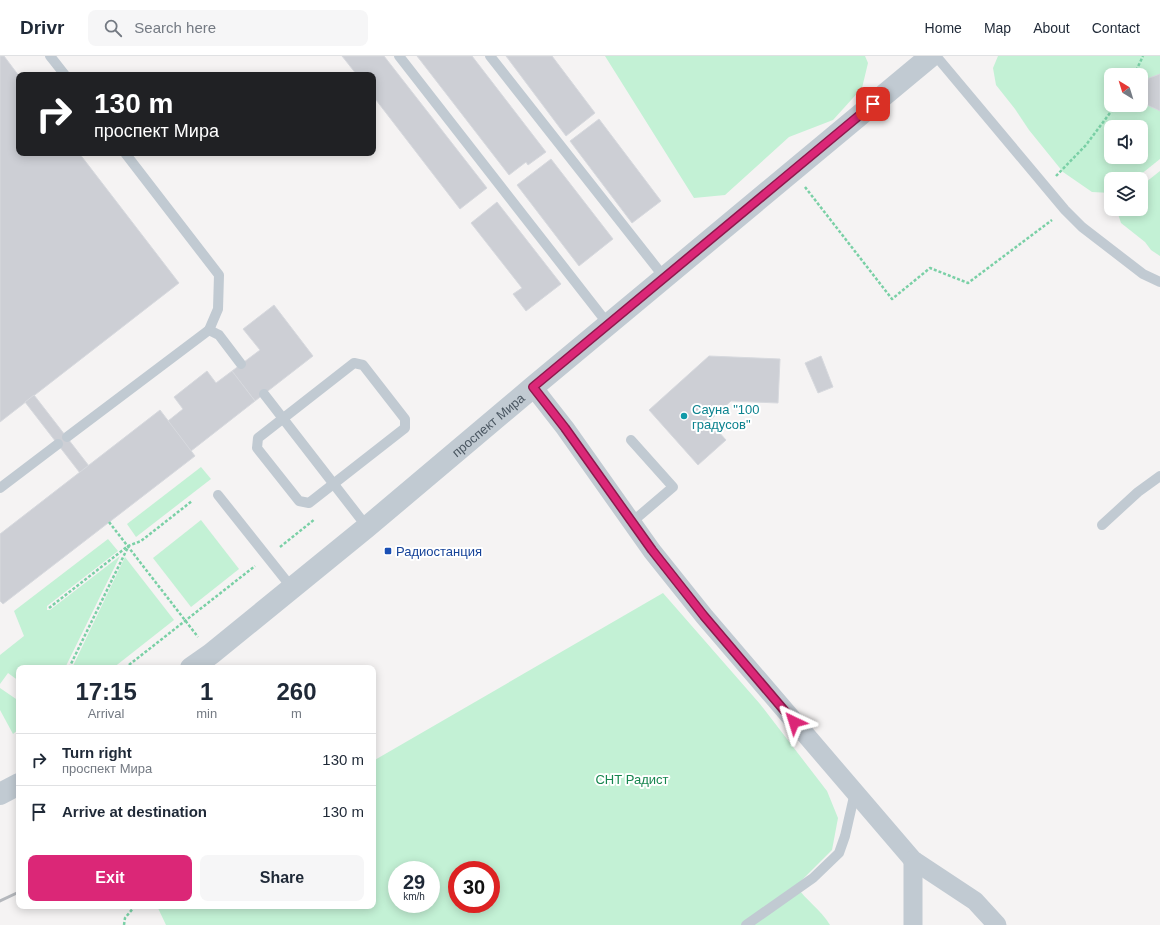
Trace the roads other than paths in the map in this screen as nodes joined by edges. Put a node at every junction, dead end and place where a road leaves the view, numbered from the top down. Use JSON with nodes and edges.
{"nodes":[{"id":1,"x":50,"y":56,"type":"edge"},
{"id":2,"x":399,"y":56,"type":"edge"},
{"id":3,"x":490,"y":56,"type":"edge"},
{"id":4,"x":930,"y":56,"type":"edge"},
{"id":5,"x":936,"y":56,"type":"edge"},
{"id":6,"x":63,"y":72,"type":"edge"},
{"id":7,"x":127,"y":156,"type":"edge"},
{"id":8,"x":664,"y":277,"type":"junction"},
{"id":9,"x":1160,"y":282,"type":"edge"},
{"id":10,"x":608,"y":324,"type":"junction"},
{"id":11,"x":209,"y":330,"type":"junction"},
{"id":12,"x":241,"y":364,"type":"dead end"},
{"id":13,"x":533,"y":387,"type":"junction"},
{"id":14,"x":264,"y":394,"type":"dead end"},
{"id":15,"x":283,"y":418,"type":"junction"},
{"id":16,"x":67,"y":437,"type":"dead end"},
{"id":17,"x":631,"y":440,"type":"dead end"},
{"id":18,"x":58,"y":444,"type":"dead end"},
{"id":19,"x":1160,"y":476,"type":"edge"},
{"id":20,"x":334,"y":483,"type":"junction"},
{"id":21,"x":0,"y":488,"type":"edge"},
{"id":22,"x":218,"y":495,"type":"dead end"},
{"id":23,"x":632,"y":522,"type":"junction"},
{"id":24,"x":1102,"y":525,"type":"dead end"},
{"id":25,"x":367,"y":527,"type":"junction"},
{"id":26,"x":292,"y":588,"type":"junction"},
{"id":27,"x":195,"y":665,"type":"edge"},
{"id":28,"x":16,"y":786,"type":"edge"},
{"id":29,"x":855,"y":792,"type":"junction"},
{"id":30,"x":0,"y":794,"type":"edge"},
{"id":31,"x":913,"y":860,"type":"junction"},
{"id":32,"x":746,"y":925,"type":"edge"},
{"id":33,"x":914,"y":925,"type":"edge"},
{"id":34,"x":997,"y":925,"type":"edge"}],
"edges":[{"from":1,"to":6,"type":"lane"},
{"from":2,"to":10,"type":"lane"},
{"from":3,"to":8,"type":"lane"},
{"from":4,"to":8,"type":"street","name":"проспект Мира"},
{"from":5,"to":9,"type":"lane"},
{"from":7,"to":11,"type":"lane"},
{"from":8,"to":10,"type":"street","name":"проспект Мира"},
{"from":10,"to":13,"type":"street","name":"проспект Мира"},
{"from":11,"to":12,"type":"lane"},
{"from":11,"to":16,"type":"lane"},
{"from":13,"to":23,"type":"street"},
{"from":13,"to":25,"type":"street","name":"проспект Мира"},
{"from":14,"to":15,"type":"lane"},
{"from":15,"to":20,"type":"lane"},
{"from":15,"to":20,"type":"lane"},
{"from":15,"to":20,"type":"lane"},
{"from":17,"to":23,"type":"lane"},
{"from":18,"to":21,"type":"lane"},
{"from":19,"to":24,"type":"lane"},
{"from":20,"to":25,"type":"lane"},
{"from":22,"to":26,"type":"lane"},
{"from":23,"to":29,"type":"street"},
{"from":25,"to":26,"type":"street","name":"проспект Мира"},
{"from":26,"to":27,"type":"street","name":"проспект Мира"},
{"from":28,"to":30,"type":"street"},
{"from":29,"to":31,"type":"street"},
{"from":29,"to":32,"type":"lane"},
{"from":31,"to":33,"type":"street"},
{"from":31,"to":34,"type":"street"}]}
